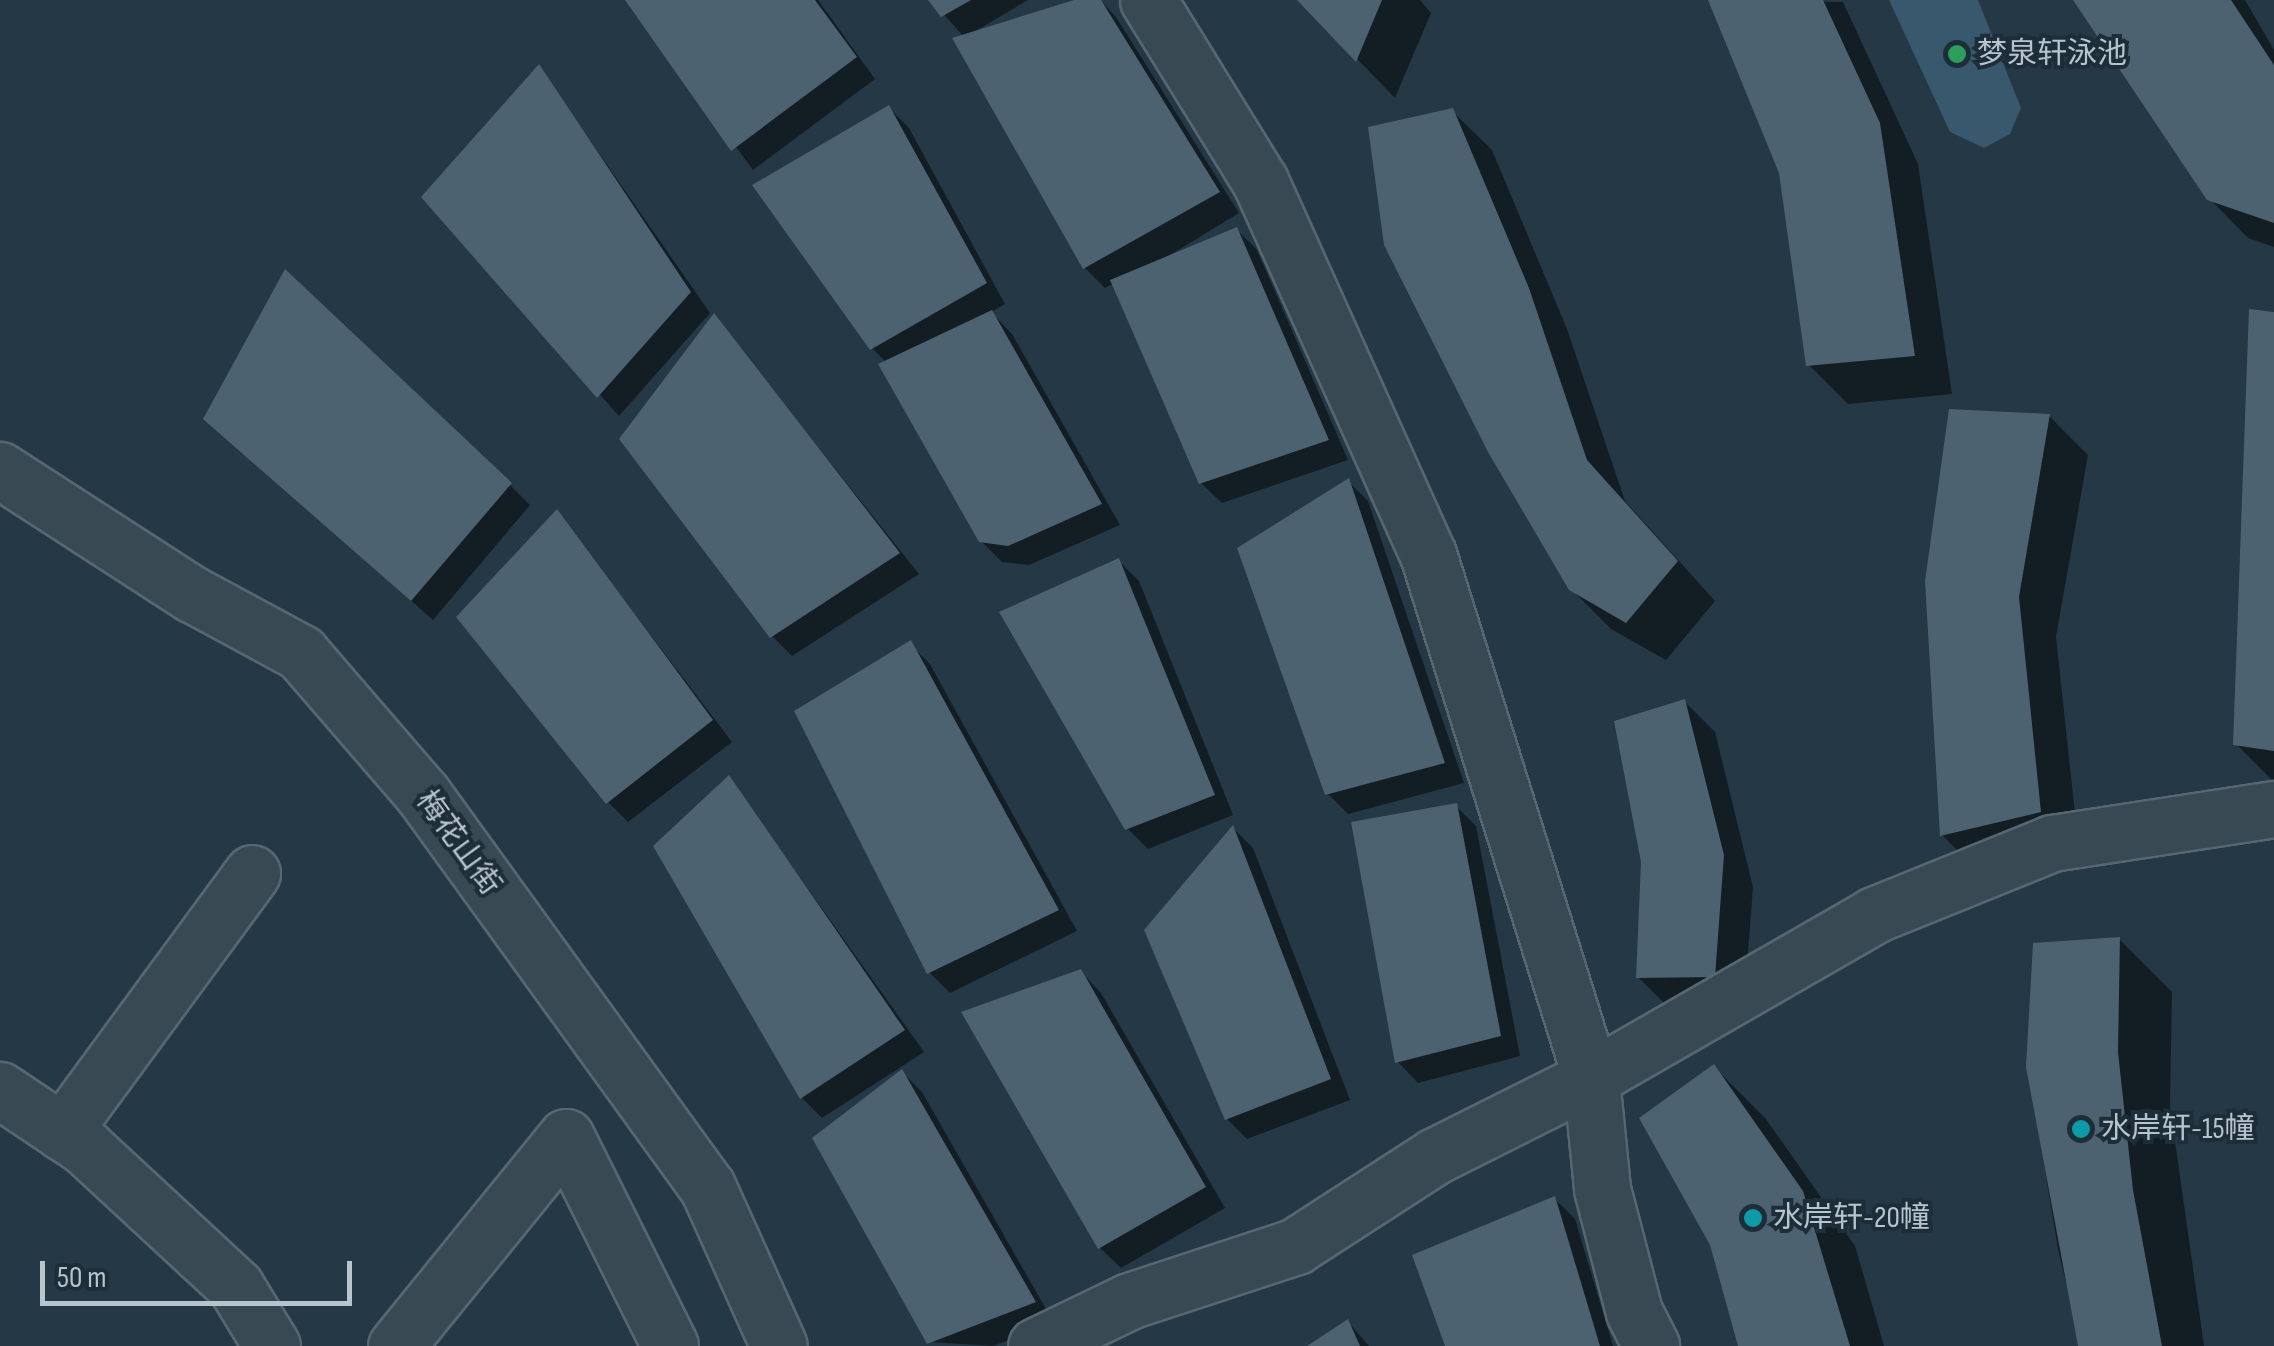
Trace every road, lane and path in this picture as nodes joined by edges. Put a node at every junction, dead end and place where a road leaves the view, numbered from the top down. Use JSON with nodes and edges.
{"nodes":[{"id":1,"x":1148,"y":0,"type":"edge"},
{"id":2,"x":0,"y":470,"type":"edge"},
{"id":3,"x":2274,"y":810,"type":"edge"},
{"id":4,"x":252,"y":872,"type":"dead end"},
{"id":5,"x":1591,"y":1078,"type":"junction"},
{"id":6,"x":0,"y":1090,"type":"edge"},
{"id":7,"x":62,"y":1132,"type":"junction"},
{"id":8,"x":272,"y":1346,"type":"edge"},
{"id":9,"x":396,"y":1346,"type":"edge"},
{"id":10,"x":670,"y":1346,"type":"edge"},
{"id":11,"x":779,"y":1346,"type":"edge"},
{"id":12,"x":1036,"y":1346,"type":"edge"},
{"id":13,"x":1650,"y":1346,"type":"edge"}],
"edges":[{"from":1,"to":5,"type":"street"},
{"from":2,"to":11,"type":"street","name":"梅花山街"},
{"from":3,"to":5,"type":"street"},
{"from":4,"to":7,"type":"street"},
{"from":5,"to":12,"type":"street"},
{"from":5,"to":13,"type":"street"},
{"from":6,"to":7,"type":"street"},
{"from":7,"to":8,"type":"street"},
{"from":9,"to":10,"type":"street"}]}
